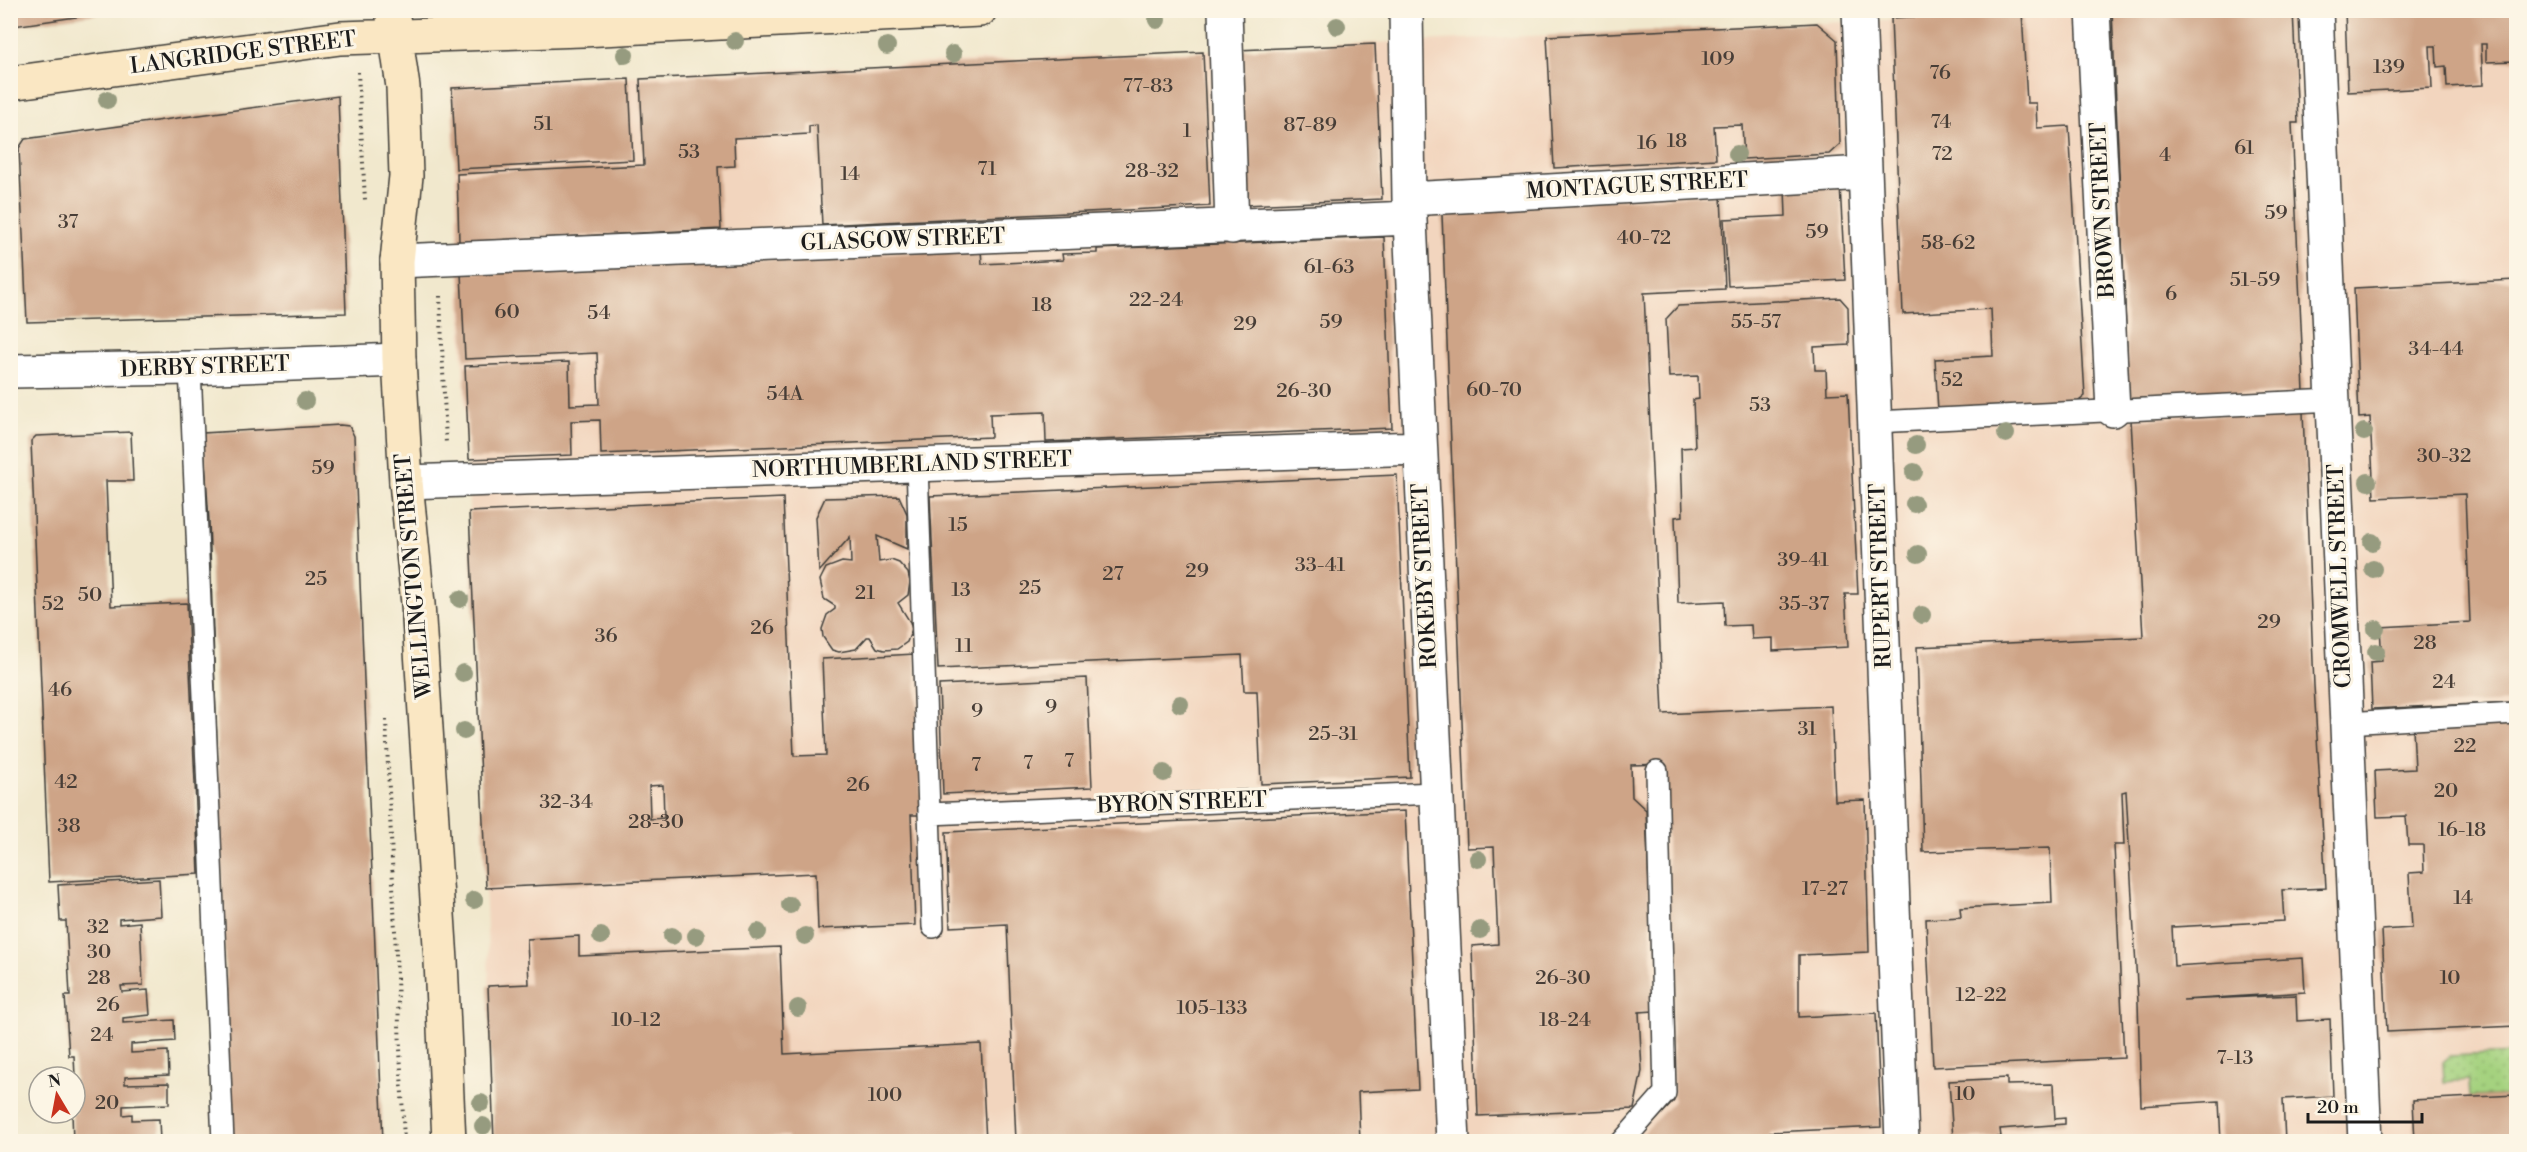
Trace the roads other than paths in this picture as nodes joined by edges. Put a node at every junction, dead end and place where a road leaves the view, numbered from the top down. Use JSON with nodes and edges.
{"nodes":[{"id":1,"x":980,"y":10,"type":"edge"},
{"id":2,"x":1225,"y":10,"type":"edge"},
{"id":3,"x":1406,"y":10,"type":"edge"},
{"id":4,"x":1859,"y":10,"type":"edge"},
{"id":5,"x":2093,"y":10,"type":"edge"},
{"id":6,"x":2316,"y":10,"type":"edge"},
{"id":7,"x":592,"y":20,"type":"edge"},
{"id":8,"x":394,"y":23,"type":"edge"},
{"id":9,"x":10,"y":83,"type":"edge"},
{"id":10,"x":1865,"y":173,"type":"junction"},
{"id":11,"x":1409,"y":208,"type":"junction"},
{"id":12,"x":1232,"y":227,"type":"junction"},
{"id":13,"x":397,"y":261,"type":"junction"},
{"id":14,"x":399,"y":360,"type":"junction"},
{"id":15,"x":190,"y":368,"type":"junction"},
{"id":16,"x":10,"y":371,"type":"edge"},
{"id":17,"x":2334,"y":400,"type":"junction"},
{"id":18,"x":2113,"y":410,"type":"junction"},
{"id":19,"x":1875,"y":422,"type":"junction"},
{"id":20,"x":1419,"y":448,"type":"junction"},
{"id":21,"x":917,"y":465,"type":"junction"},
{"id":22,"x":406,"y":482,"type":"junction"},
{"id":23,"x":2517,"y":713,"type":"edge"},
{"id":24,"x":2346,"y":723,"type":"junction"},
{"id":25,"x":1656,"y":771,"type":"dead end"},
{"id":26,"x":1435,"y":793,"type":"junction"},
{"id":27,"x":929,"y":814,"type":"junction"},
{"id":28,"x":933,"y":927,"type":"dead end"},
{"id":29,"x":223,"y":1142,"type":"edge"},
{"id":30,"x":449,"y":1142,"type":"edge"},
{"id":31,"x":1453,"y":1142,"type":"edge"},
{"id":32,"x":1622,"y":1142,"type":"edge"},
{"id":33,"x":1902,"y":1142,"type":"edge"},
{"id":34,"x":2365,"y":1142,"type":"edge"}],
"edges":[{"from":1,"to":7,"type":"street","name":"LANGRIDGE STREET"},
{"from":2,"to":12,"type":"street"},
{"from":3,"to":11,"type":"street","name":"ROKEBY STREET"},
{"from":4,"to":10,"type":"street","name":"RUPERT STREET"},
{"from":5,"to":18,"type":"street","name":"BROWN STREET"},
{"from":6,"to":17,"type":"street","name":"CROMWELL STREET"},
{"from":7,"to":8,"type":"street","name":"LANGRIDGE STREET"},
{"from":8,"to":9,"type":"street","name":"LANGRIDGE STREET"},
{"from":8,"to":13,"type":"street","name":"WELLINGTON STREET"},
{"from":10,"to":11,"type":"street","name":"MONTAGUE STREET"},
{"from":10,"to":19,"type":"street","name":"RUPERT STREET"},
{"from":11,"to":12,"type":"street","name":"GLASGOW STREET"},
{"from":11,"to":20,"type":"street","name":"ROKEBY STREET"},
{"from":12,"to":13,"type":"street","name":"GLASGOW STREET"},
{"from":13,"to":14,"type":"street","name":"WELLINGTON STREET"},
{"from":14,"to":15,"type":"street","name":"DERBY STREET"},
{"from":14,"to":22,"type":"street","name":"WELLINGTON STREET"},
{"from":15,"to":16,"type":"street","name":"DERBY STREET"},
{"from":15,"to":29,"type":"lane"},
{"from":17,"to":18,"type":"lane"},
{"from":17,"to":24,"type":"street","name":"CROMWELL STREET"},
{"from":18,"to":19,"type":"lane"},
{"from":19,"to":33,"type":"street","name":"RUPERT STREET"},
{"from":20,"to":21,"type":"street","name":"NORTHUMBERLAND STREET"},
{"from":20,"to":26,"type":"street","name":"ROKEBY STREET"},
{"from":21,"to":22,"type":"street","name":"NORTHUMBERLAND STREET"},
{"from":21,"to":27,"type":"lane"},
{"from":22,"to":30,"type":"street","name":"WELLINGTON STREET"},
{"from":23,"to":24,"type":"lane"},
{"from":24,"to":34,"type":"street","name":"CROMWELL STREET"},
{"from":25,"to":32,"type":"lane"},
{"from":26,"to":27,"type":"lane","name":"BYRON STREET"},
{"from":26,"to":31,"type":"street","name":"ROKEBY STREET"},
{"from":27,"to":28,"type":"lane"}]}
